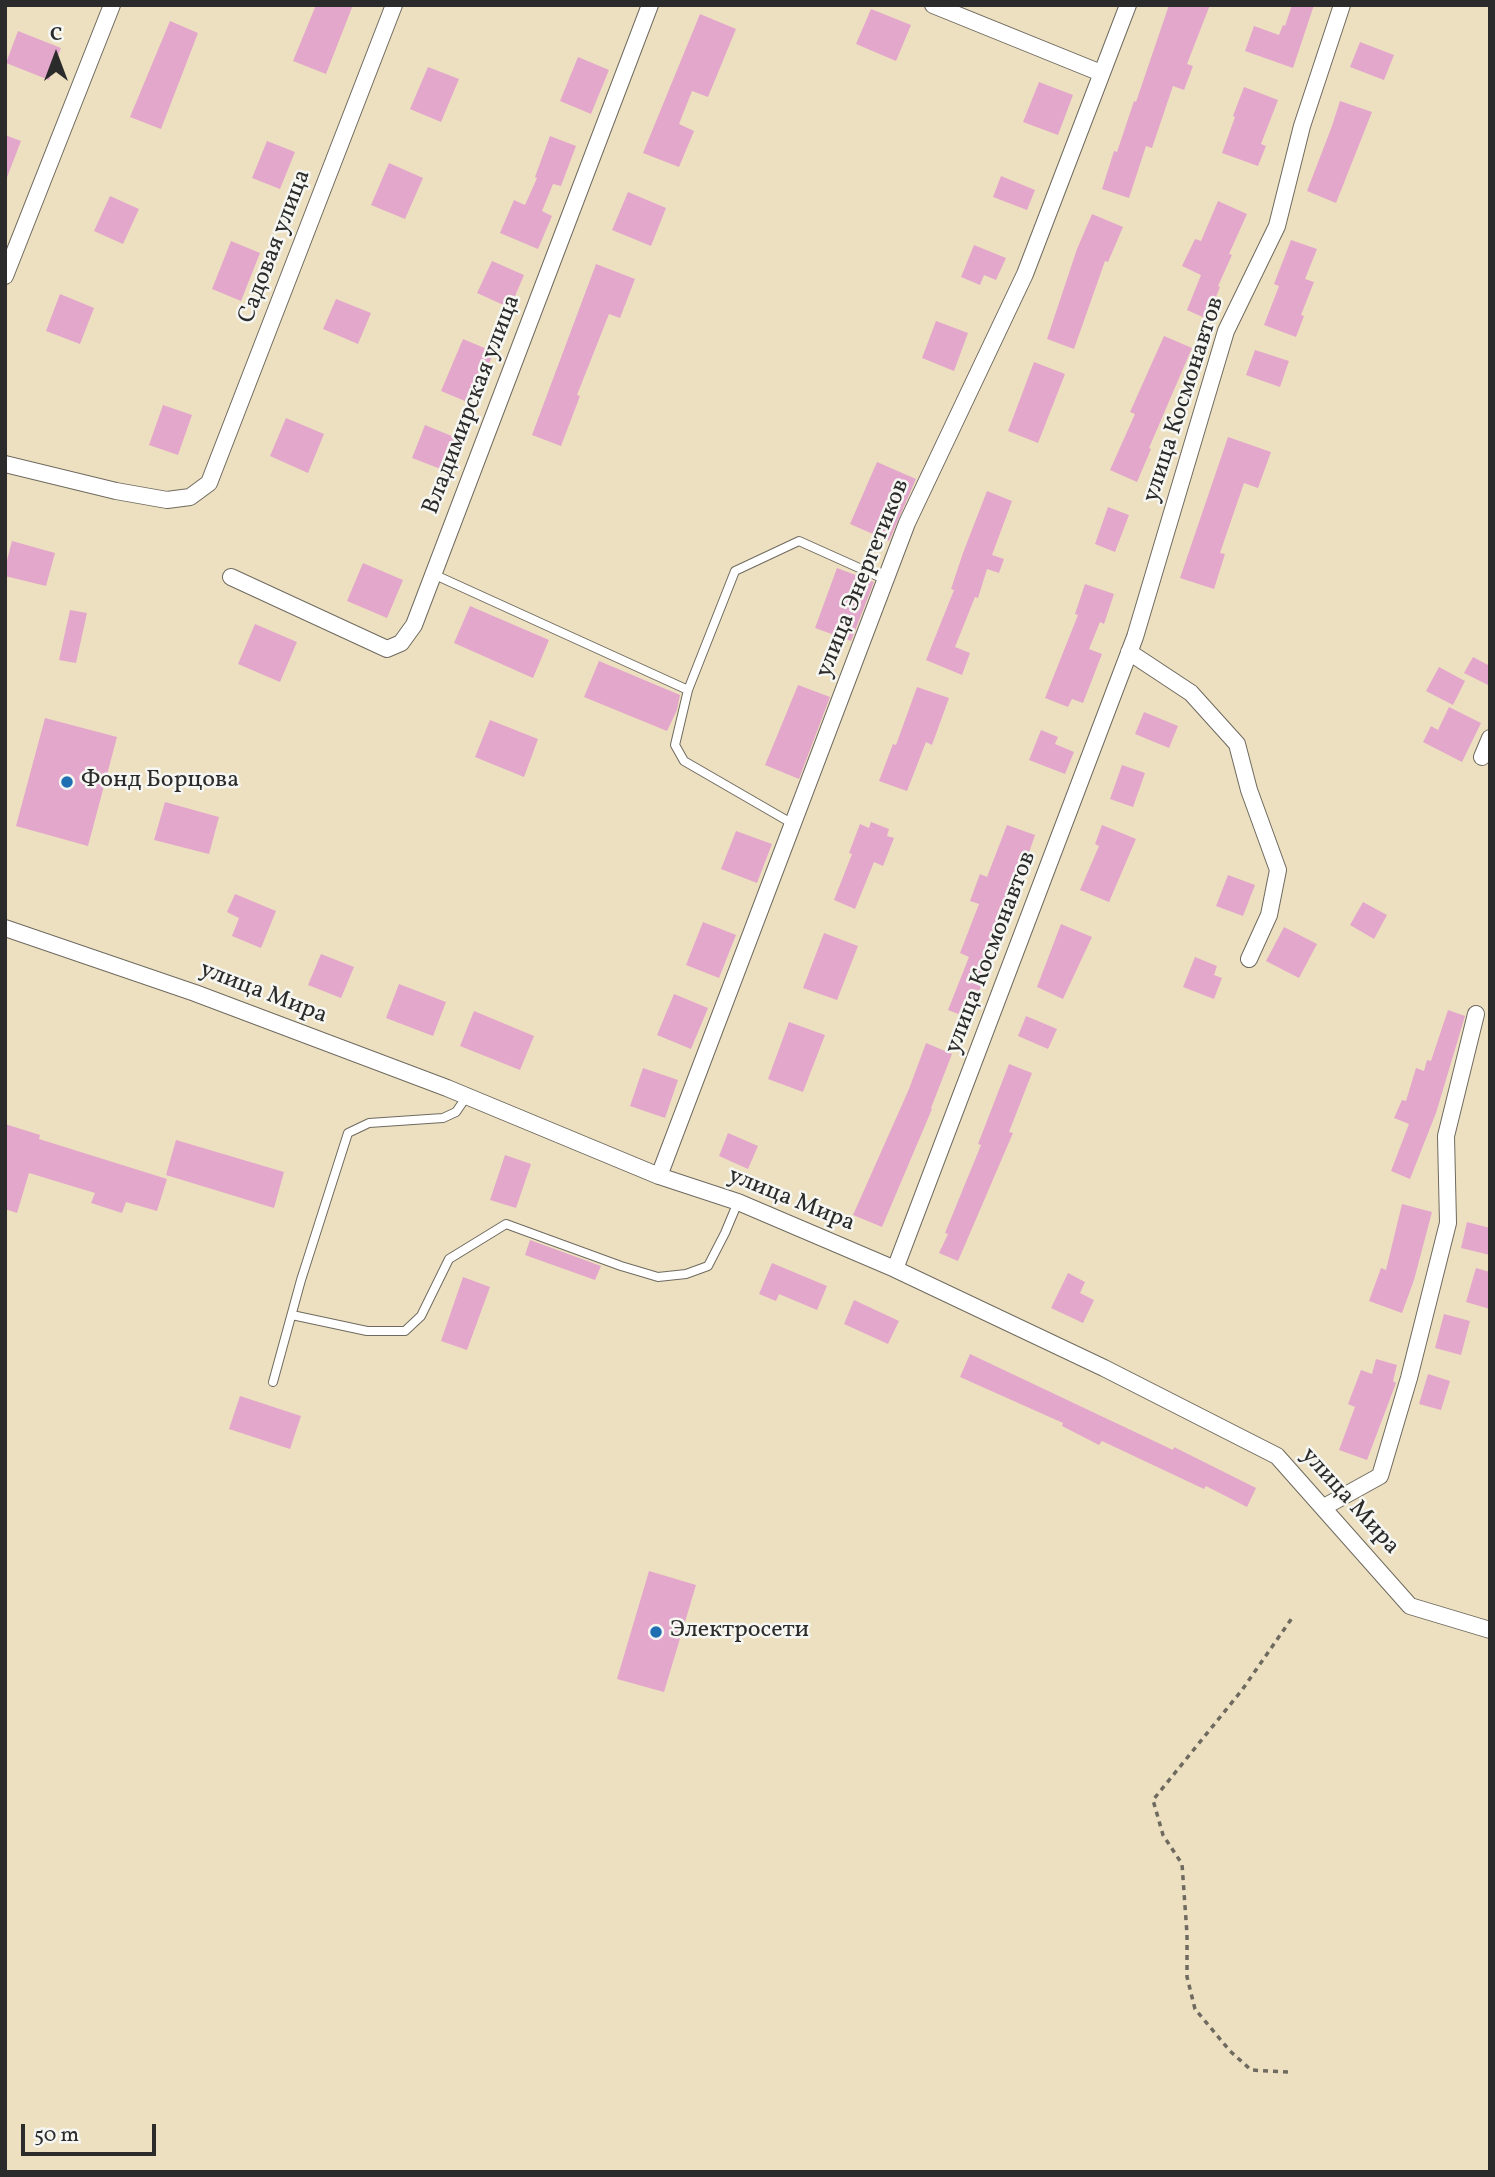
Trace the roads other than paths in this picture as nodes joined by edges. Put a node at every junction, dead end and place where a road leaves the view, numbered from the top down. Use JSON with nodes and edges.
{"nodes":[{"id":1,"x":112,"y":5,"type":"edge"},
{"id":2,"x":394,"y":5,"type":"edge"},
{"id":3,"x":650,"y":5,"type":"edge"},
{"id":4,"x":933,"y":5,"type":"edge"},
{"id":5,"x":1128,"y":5,"type":"edge"},
{"id":6,"x":1342,"y":5,"type":"edge"},
{"id":7,"x":1101,"y":73,"type":"junction"},
{"id":8,"x":5,"y":276,"type":"edge"},
{"id":9,"x":5,"y":464,"type":"edge"},
{"id":10,"x":433,"y":574,"type":"junction"},
{"id":11,"x":230,"y":578,"type":"dead end"},
{"id":12,"x":886,"y":580,"type":"junction"},
{"id":13,"x":1129,"y":652,"type":"junction"},
{"id":14,"x":688,"y":690,"type":"junction"},
{"id":15,"x":1490,"y":738,"type":"edge"},
{"id":16,"x":1482,"y":757,"type":"dead end"},
{"id":17,"x":793,"y":824,"type":"junction"},
{"id":18,"x":5,"y":928,"type":"edge"},
{"id":19,"x":1249,"y":959,"type":"dead end"},
{"id":20,"x":1476,"y":1014,"type":"dead end"},
{"id":21,"x":467,"y":1096,"type":"junction"},
{"id":22,"x":659,"y":1176,"type":"junction"},
{"id":23,"x":738,"y":1202,"type":"junction"},
{"id":24,"x":895,"y":1269,"type":"junction"},
{"id":25,"x":292,"y":1315,"type":"junction"},
{"id":26,"x":273,"y":1382,"type":"dead end"},
{"id":27,"x":1324,"y":1507,"type":"junction"},
{"id":28,"x":1490,"y":1630,"type":"edge"}],
"edges":[{"from":1,"to":8,"type":"street"},
{"from":2,"to":9,"type":"street","name":"Садовая улица"},
{"from":3,"to":10,"type":"street","name":"Владимирская улица"},
{"from":4,"to":7,"type":"street"},
{"from":5,"to":7,"type":"street","name":"улица Энергетиков"},
{"from":6,"to":13,"type":"street","name":"улица Космонавтов"},
{"from":7,"to":12,"type":"street","name":"улица Энергетиков"},
{"from":10,"to":11,"type":"street","name":"Владимирская улица"},
{"from":10,"to":14,"type":"lane"},
{"from":12,"to":14,"type":"lane"},
{"from":12,"to":17,"type":"street","name":"улица Энергетиков"},
{"from":13,"to":19,"type":"street"},
{"from":13,"to":24,"type":"street","name":"улица Космонавтов"},
{"from":14,"to":17,"type":"lane"},
{"from":15,"to":16,"type":"street"},
{"from":17,"to":22,"type":"street","name":"улица Энергетиков"},
{"from":18,"to":21,"type":"street","name":"улица Мира"},
{"from":20,"to":27,"type":"street"},
{"from":21,"to":22,"type":"street","name":"улица Мира"},
{"from":21,"to":25,"type":"lane"},
{"from":22,"to":23,"type":"street","name":"улица Мира"},
{"from":23,"to":24,"type":"street","name":"улица Мира"},
{"from":23,"to":25,"type":"lane"},
{"from":24,"to":27,"type":"street","name":"улица Мира"},
{"from":25,"to":26,"type":"lane"},
{"from":27,"to":28,"type":"street","name":"улица Мира"}]}
